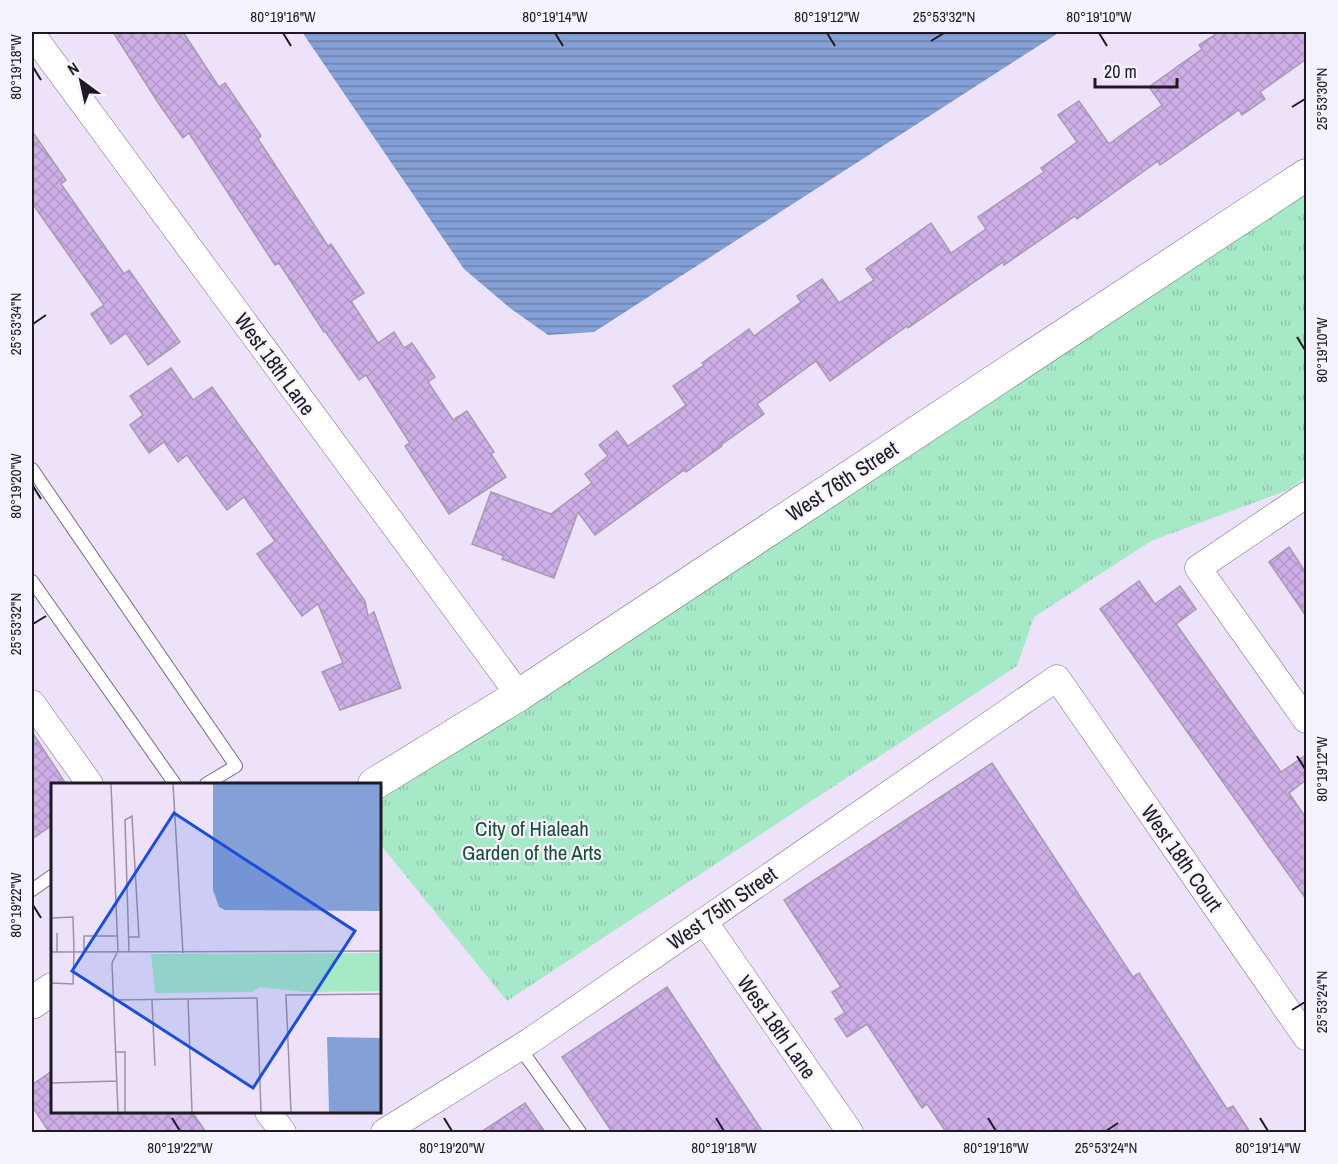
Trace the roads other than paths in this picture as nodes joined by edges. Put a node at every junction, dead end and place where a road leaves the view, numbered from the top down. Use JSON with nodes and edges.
{"nodes":[{"id":1,"x":32,"y":34,"type":"edge"},
{"id":2,"x":1306,"y":175,"type":"edge"},
{"id":3,"x":32,"y":469,"type":"edge"},
{"id":4,"x":1306,"y":495,"type":"edge"},
{"id":5,"x":32,"y":581,"type":"edge"},
{"id":6,"x":1057,"y":678,"type":"joint"},
{"id":7,"x":519,"y":695,"type":"junction"},
{"id":8,"x":32,"y":704,"type":"edge"},
{"id":9,"x":1306,"y":720,"type":"edge"},
{"id":10,"x":89,"y":783,"type":"edge"},
{"id":11,"x":174,"y":783,"type":"edge"},
{"id":12,"x":208,"y":783,"type":"edge"},
{"id":13,"x":376,"y":783,"type":"edge"},
{"id":14,"x":51,"y":877,"type":"edge"},
{"id":15,"x":32,"y":890,"type":"edge"},
{"id":16,"x":704,"y":921,"type":"junction"},
{"id":17,"x":51,"y":990,"type":"edge"},
{"id":18,"x":32,"y":1003,"type":"edge"},
{"id":19,"x":1306,"y":1037,"type":"edge"},
{"id":20,"x":520,"y":1048,"type":"junction"},
{"id":21,"x":269,"y":1113,"type":"edge"},
{"id":22,"x":283,"y":1132,"type":"edge"},
{"id":23,"x":384,"y":1132,"type":"edge"},
{"id":24,"x":580,"y":1132,"type":"edge"},
{"id":25,"x":850,"y":1132,"type":"edge"}],
"edges":[{"from":1,"to":7,"type":"street","name":"West 18th Lane"},
{"from":2,"to":7,"type":"street","name":"West 76th Street"},
{"from":3,"to":12,"type":"lane"},
{"from":4,"to":9,"type":"street"},
{"from":5,"to":11,"type":"lane"},
{"from":6,"to":16,"type":"street","name":"West 75th Street"},
{"from":6,"to":19,"type":"street","name":"West 18th Court"},
{"from":7,"to":13,"type":"street","name":"West 76th Street"},
{"from":8,"to":10,"type":"street"},
{"from":14,"to":15,"type":"lane"},
{"from":16,"to":20,"type":"street","name":"West 75th Street"},
{"from":16,"to":25,"type":"street","name":"West 18th Lane"},
{"from":17,"to":18,"type":"street"},
{"from":20,"to":23,"type":"street","name":"West 75th Street"},
{"from":20,"to":24,"type":"lane"},
{"from":21,"to":22,"type":"street"}]}
